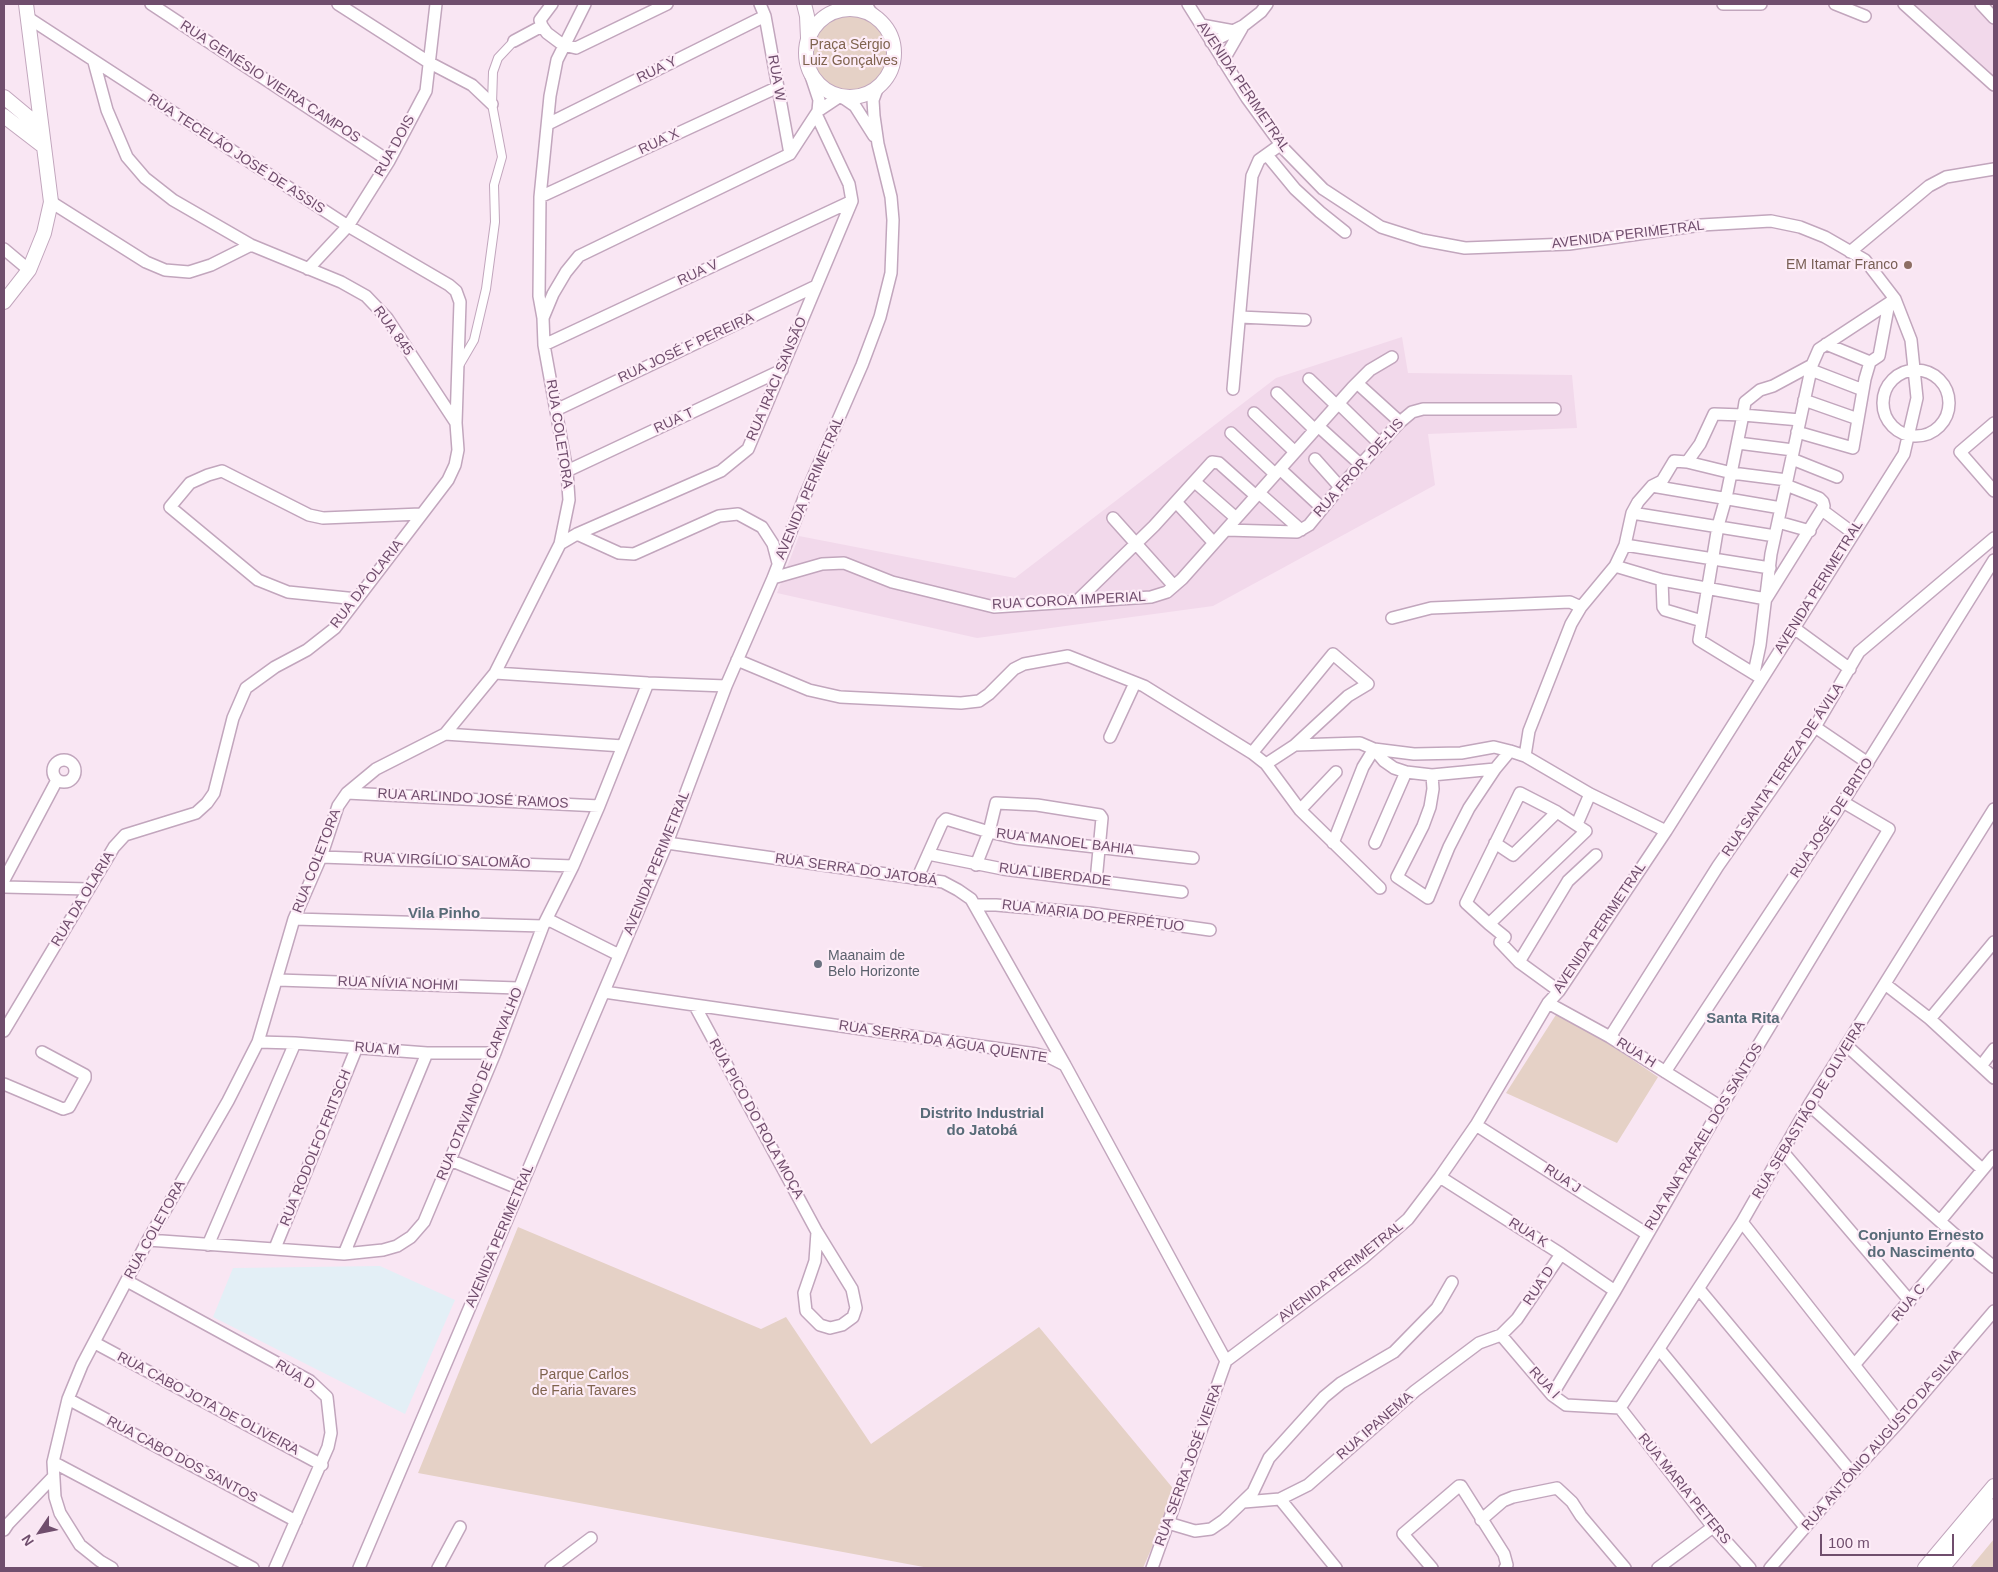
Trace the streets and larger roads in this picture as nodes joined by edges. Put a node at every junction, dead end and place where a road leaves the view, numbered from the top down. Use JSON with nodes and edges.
{"nodes":[{"id":1,"x":151,"y":4,"type":"edge"},
{"id":2,"x":338,"y":4,"type":"edge"},
{"id":3,"x":436,"y":4,"type":"edge"},
{"id":4,"x":552,"y":4,"type":"edge"},
{"id":5,"x":585,"y":4,"type":"edge"},
{"id":6,"x":667,"y":4,"type":"edge"},
{"id":7,"x":760,"y":4,"type":"edge"},
{"id":8,"x":804,"y":4,"type":"edge"},
{"id":9,"x":811,"y":4,"type":"edge"},
{"id":10,"x":866,"y":4,"type":"edge"},
{"id":11,"x":1188,"y":4,"type":"edge"},
{"id":12,"x":1267,"y":4,"type":"edge"},
{"id":13,"x":1723,"y":4,"type":"edge"},
{"id":14,"x":1761,"y":4,"type":"edge"},
{"id":15,"x":1835,"y":4,"type":"edge"},
{"id":16,"x":1904,"y":4,"type":"edge"},
{"id":17,"x":1981,"y":4,"type":"edge"},
{"id":18,"x":840,"y":9,"type":"edge"},
{"id":19,"x":27,"y":10,"type":"edge"},
{"id":20,"x":765,"y":16,"type":"junction"},
{"id":21,"x":1865,"y":16,"type":"dead end"},
{"id":22,"x":877,"y":18,"type":"junction"},
{"id":23,"x":1994,"y":18,"type":"edge"},
{"id":24,"x":1201,"y":25,"type":"junction"},
{"id":25,"x":542,"y":26,"type":"junction"},
{"id":26,"x":1238,"y":29,"type":"junction"},
{"id":27,"x":808,"y":39,"type":"junction"},
{"id":28,"x":514,"y":41,"type":"joint"},
{"id":29,"x":1212,"y":42,"type":"junction"},
{"id":30,"x":563,"y":45,"type":"junction"},
{"id":31,"x":1223,"y":61,"type":"junction"},
{"id":32,"x":94,"y":62,"type":"junction"},
{"id":33,"x":430,"y":63,"type":"junction"},
{"id":34,"x":810,"y":74,"type":"junction"},
{"id":35,"x":1994,"y":84,"type":"edge"},
{"id":36,"x":778,"y":87,"type":"junction"},
{"id":37,"x":877,"y":89,"type":"junction"},
{"id":38,"x":4,"y":97,"type":"edge"},
{"id":39,"x":841,"y":97,"type":"junction"},
{"id":40,"x":492,"y":104,"type":"junction"},
{"id":41,"x":20,"y":110,"type":"junction"},
{"id":42,"x":817,"y":113,"type":"junction"},
{"id":43,"x":4,"y":114,"type":"edge"},
{"id":44,"x":548,"y":124,"type":"junction"},
{"id":45,"x":40,"y":127,"type":"junction"},
{"id":46,"x":878,"y":144,"type":"junction"},
{"id":47,"x":1280,"y":145,"type":"junction"},
{"id":48,"x":43,"y":146,"type":"junction"},
{"id":49,"x":790,"y":154,"type":"junction"},
{"id":50,"x":1267,"y":155,"type":"junction"},
{"id":51,"x":389,"y":161,"type":"junction"},
{"id":52,"x":1994,"y":169,"type":"edge"},
{"id":53,"x":540,"y":197,"type":"junction"},
{"id":54,"x":852,"y":201,"type":"junction"},
{"id":55,"x":51,"y":202,"type":"junction"},
{"id":56,"x":348,"y":226,"type":"junction"},
{"id":57,"x":1345,"y":232,"type":"dead end"},
{"id":58,"x":251,"y":245,"type":"junction"},
{"id":59,"x":4,"y":250,"type":"edge"},
{"id":60,"x":1850,"y":252,"type":"junction"},
{"id":61,"x":308,"y":269,"type":"junction"},
{"id":62,"x":29,"y":270,"type":"junction"},
{"id":63,"x":449,"y":285,"type":"joint"},
{"id":64,"x":816,"y":286,"type":"junction"},
{"id":65,"x":1892,"y":301,"type":"junction"},
{"id":66,"x":4,"y":302,"type":"edge"},
{"id":67,"x":1240,"y":317,"type":"junction"},
{"id":68,"x":543,"y":318,"type":"junction"},
{"id":69,"x":1305,"y":320,"type":"dead end"},
{"id":70,"x":1826,"y":344,"type":"junction"},
{"id":71,"x":544,"y":345,"type":"junction"},
{"id":72,"x":1392,"y":357,"type":"dead end"},
{"id":73,"x":1870,"y":362,"type":"junction"},
{"id":74,"x":458,"y":367,"type":"junction"},
{"id":75,"x":1811,"y":367,"type":"junction"},
{"id":76,"x":782,"y":370,"type":"junction"},
{"id":77,"x":1914,"y":370,"type":"junction"},
{"id":78,"x":1308,"y":379,"type":"dead end"},
{"id":79,"x":1357,"y":383,"type":"junction"},
{"id":80,"x":1233,"y":389,"type":"dead end"},
{"id":81,"x":1863,"y":390,"type":"junction"},
{"id":82,"x":1277,"y":392,"type":"dead end"},
{"id":83,"x":1804,"y":400,"type":"junction"},
{"id":84,"x":1337,"y":404,"type":"junction"},
{"id":85,"x":1555,"y":409,"type":"dead end"},
{"id":86,"x":556,"y":410,"type":"junction"},
{"id":87,"x":1254,"y":413,"type":"dead end"},
{"id":88,"x":1743,"y":415,"type":"junction"},
{"id":89,"x":1858,"y":419,"type":"junction"},
{"id":90,"x":1800,"y":420,"type":"junction"},
{"id":91,"x":456,"y":422,"type":"junction"},
{"id":92,"x":1400,"y":422,"type":"junction"},
{"id":93,"x":1994,"y":423,"type":"edge"},
{"id":94,"x":1316,"y":428,"type":"junction"},
{"id":95,"x":1797,"y":432,"type":"junction"},
{"id":96,"x":1231,"y":434,"type":"dead end"},
{"id":97,"x":1909,"y":436,"type":"junction"},
{"id":98,"x":1738,"y":442,"type":"junction"},
{"id":99,"x":1380,"y":444,"type":"junction"},
{"id":100,"x":1295,"y":452,"type":"junction"},
{"id":101,"x":1792,"y":455,"type":"junction"},
{"id":102,"x":1315,"y":459,"type":"dead end"},
{"id":103,"x":1686,"y":462,"type":"junction"},
{"id":104,"x":1361,"y":464,"type":"junction"},
{"id":105,"x":566,"y":471,"type":"junction"},
{"id":106,"x":1277,"y":472,"type":"junction"},
{"id":107,"x":1732,"y":472,"type":"junction"},
{"id":108,"x":1837,"y":477,"type":"dead end"},
{"id":109,"x":1195,"y":482,"type":"junction"},
{"id":110,"x":1786,"y":483,"type":"junction"},
{"id":111,"x":1652,"y":486,"type":"junction"},
{"id":112,"x":1340,"y":487,"type":"junction"},
{"id":113,"x":1994,"y":491,"type":"edge"},
{"id":114,"x":1258,"y":494,"type":"junction"},
{"id":115,"x":1726,"y":498,"type":"junction"},
{"id":116,"x":1176,"y":502,"type":"junction"},
{"id":117,"x":1823,"y":507,"type":"junction"},
{"id":118,"x":1322,"y":508,"type":"junction"},
{"id":119,"x":1781,"y":508,"type":"junction"},
{"id":120,"x":420,"y":514,"type":"junction"},
{"id":121,"x":1632,"y":514,"type":"junction"},
{"id":122,"x":1113,"y":518,"type":"dead end"},
{"id":123,"x":1236,"y":518,"type":"junction"},
{"id":124,"x":1778,"y":522,"type":"junction"},
{"id":125,"x":1718,"y":526,"type":"junction"},
{"id":126,"x":1226,"y":530,"type":"junction"},
{"id":127,"x":1301,"y":530,"type":"junction"},
{"id":128,"x":1810,"y":531,"type":"junction"},
{"id":129,"x":1853,"y":533,"type":"junction"},
{"id":130,"x":576,"y":534,"type":"junction"},
{"id":131,"x":1775,"y":536,"type":"junction"},
{"id":132,"x":1994,"y":538,"type":"edge"},
{"id":133,"x":1214,"y":543,"type":"junction"},
{"id":134,"x":560,"y":544,"type":"junction"},
{"id":135,"x":1135,"y":544,"type":"junction"},
{"id":136,"x":1625,"y":545,"type":"junction"},
{"id":137,"x":1713,"y":558,"type":"junction"},
{"id":138,"x":1994,"y":560,"type":"edge"},
{"id":139,"x":778,"y":563,"type":"junction"},
{"id":140,"x":1615,"y":566,"type":"junction"},
{"id":141,"x":1770,"y":568,"type":"junction"},
{"id":142,"x":773,"y":578,"type":"junction"},
{"id":143,"x":1662,"y":580,"type":"junction"},
{"id":144,"x":1174,"y":586,"type":"junction"},
{"id":145,"x":1707,"y":588,"type":"junction"},
{"id":146,"x":357,"y":599,"type":"junction"},
{"id":147,"x":1766,"y":599,"type":"junction"},
{"id":148,"x":1077,"y":601,"type":"junction"},
{"id":149,"x":1581,"y":606,"type":"junction"},
{"id":150,"x":1392,"y":618,"type":"dead end"},
{"id":151,"x":1702,"y":621,"type":"junction"},
{"id":152,"x":1794,"y":628,"type":"junction"},
{"id":153,"x":738,"y":660,"type":"junction"},
{"id":154,"x":1850,"y":669,"type":"junction"},
{"id":155,"x":495,"y":673,"type":"junction"},
{"id":156,"x":1758,"y":676,"type":"junction"},
{"id":157,"x":648,"y":683,"type":"junction"},
{"id":158,"x":1135,"y":683,"type":"junction"},
{"id":159,"x":726,"y":686,"type":"junction"},
{"id":160,"x":1815,"y":727,"type":"junction"},
{"id":161,"x":445,"y":734,"type":"junction"},
{"id":162,"x":1110,"y":737,"type":"dead end"},
{"id":163,"x":1295,"y":745,"type":"junction"},
{"id":164,"x":623,"y":746,"type":"junction"},
{"id":165,"x":1374,"y":749,"type":"junction"},
{"id":166,"x":1510,"y":751,"type":"junction"},
{"id":167,"x":1252,"y":753,"type":"junction"},
{"id":168,"x":1525,"y":756,"type":"junction"},
{"id":169,"x":1868,"y":763,"type":"junction"},
{"id":170,"x":1266,"y":764,"type":"junction"},
{"id":171,"x":1495,"y":769,"type":"junction"},
{"id":172,"x":1336,"y":772,"type":"dead end"},
{"id":173,"x":1406,"y":772,"type":"junction"},
{"id":174,"x":1432,"y":775,"type":"junction"},
{"id":175,"x":57,"y":780,"type":"dead end"},
{"id":176,"x":347,"y":793,"type":"junction"},
{"id":177,"x":1590,"y":794,"type":"junction"},
{"id":178,"x":1843,"y":802,"type":"junction"},
{"id":179,"x":599,"y":806,"type":"junction"},
{"id":180,"x":1994,"y":809,"type":"edge"},
{"id":181,"x":1300,"y":810,"type":"junction"},
{"id":182,"x":1557,"y":812,"type":"junction"},
{"id":183,"x":1577,"y":824,"type":"junction"},
{"id":184,"x":1666,"y":831,"type":"junction"},
{"id":185,"x":989,"y":832,"type":"junction"},
{"id":186,"x":1333,"y":842,"type":"junction"},
{"id":187,"x":667,"y":843,"type":"junction"},
{"id":188,"x":1375,"y":843,"type":"dead end"},
{"id":189,"x":1495,"y":843,"type":"junction"},
{"id":190,"x":1099,"y":847,"type":"junction"},
{"id":191,"x":928,"y":854,"type":"junction"},
{"id":192,"x":1596,"y":855,"type":"dead end"},
{"id":193,"x":321,"y":857,"type":"junction"},
{"id":194,"x":1193,"y":858,"type":"dead end"},
{"id":195,"x":976,"y":865,"type":"junction"},
{"id":196,"x":573,"y":866,"type":"junction"},
{"id":197,"x":917,"y":879,"type":"junction"},
{"id":198,"x":4,"y":880,"type":"edge"},
{"id":199,"x":1096,"y":881,"type":"junction"},
{"id":200,"x":4,"y":887,"type":"edge"},
{"id":201,"x":1380,"y":888,"type":"dead end"},
{"id":202,"x":89,"y":889,"type":"junction"},
{"id":203,"x":1182,"y":892,"type":"dead end"},
{"id":204,"x":975,"y":905,"type":"junction"},
{"id":205,"x":294,"y":919,"type":"junction"},
{"id":206,"x":545,"y":922,"type":"junction"},
{"id":207,"x":1490,"y":924,"type":"junction"},
{"id":208,"x":1210,"y":930,"type":"dead end"},
{"id":209,"x":1994,"y":942,"type":"edge"},
{"id":210,"x":619,"y":955,"type":"junction"},
{"id":211,"x":1519,"y":962,"type":"junction"},
{"id":212,"x":278,"y":980,"type":"junction"},
{"id":213,"x":1885,"y":984,"type":"junction"},
{"id":214,"x":518,"y":988,"type":"junction"},
{"id":215,"x":1559,"y":991,"type":"junction"},
{"id":216,"x":604,"y":992,"type":"junction"},
{"id":217,"x":1548,"y":1003,"type":"junction"},
{"id":218,"x":695,"y":1006,"type":"junction"},
{"id":219,"x":1930,"y":1020,"type":"junction"},
{"id":220,"x":4,"y":1030,"type":"edge"},
{"id":221,"x":1610,"y":1037,"type":"junction"},
{"id":222,"x":258,"y":1042,"type":"junction"},
{"id":223,"x":295,"y":1043,"type":"junction"},
{"id":224,"x":1846,"y":1045,"type":"junction"},
{"id":225,"x":357,"y":1047,"type":"junction"},
{"id":226,"x":1994,"y":1049,"type":"edge"},
{"id":227,"x":42,"y":1052,"type":"dead end"},
{"id":228,"x":495,"y":1052,"type":"junction"},
{"id":229,"x":427,"y":1053,"type":"junction"},
{"id":230,"x":1065,"y":1065,"type":"junction"},
{"id":231,"x":1980,"y":1066,"type":"junction"},
{"id":232,"x":1665,"y":1072,"type":"junction"},
{"id":233,"x":1994,"y":1078,"type":"edge"},
{"id":234,"x":4,"y":1084,"type":"edge"},
{"id":235,"x":1809,"y":1105,"type":"junction"},
{"id":236,"x":1721,"y":1107,"type":"junction"},
{"id":237,"x":1476,"y":1124,"type":"junction"},
{"id":238,"x":1783,"y":1152,"type":"junction"},
{"id":239,"x":1994,"y":1156,"type":"edge"},
{"id":240,"x":450,"y":1160,"type":"junction"},
{"id":241,"x":1982,"y":1169,"type":"junction"},
{"id":242,"x":1440,"y":1177,"type":"junction"},
{"id":243,"x":520,"y":1189,"type":"junction"},
{"id":244,"x":1940,"y":1221,"type":"junction"},
{"id":245,"x":1742,"y":1222,"type":"junction"},
{"id":246,"x":817,"y":1232,"type":"junction"},
{"id":247,"x":1647,"y":1234,"type":"junction"},
{"id":248,"x":148,"y":1240,"type":"junction"},
{"id":249,"x":1961,"y":1240,"type":"junction"},
{"id":250,"x":208,"y":1245,"type":"junction"},
{"id":251,"x":275,"y":1248,"type":"junction"},
{"id":252,"x":344,"y":1254,"type":"junction"},
{"id":253,"x":1561,"y":1254,"type":"junction"},
{"id":254,"x":1993,"y":1264,"type":"edge"},
{"id":255,"x":127,"y":1281,"type":"junction"},
{"id":256,"x":1452,"y":1282,"type":"dead end"},
{"id":257,"x":1699,"y":1289,"type":"junction"},
{"id":258,"x":1615,"y":1291,"type":"junction"},
{"id":259,"x":1910,"y":1301,"type":"junction"},
{"id":260,"x":1994,"y":1311,"type":"edge"},
{"id":261,"x":1502,"y":1335,"type":"junction"},
{"id":262,"x":95,"y":1343,"type":"junction"},
{"id":263,"x":1658,"y":1349,"type":"junction"},
{"id":264,"x":1226,"y":1361,"type":"junction"},
{"id":265,"x":1855,"y":1364,"type":"junction"},
{"id":266,"x":1552,"y":1395,"type":"junction"},
{"id":267,"x":68,"y":1399,"type":"junction"},
{"id":268,"x":1620,"y":1408,"type":"junction"},
{"id":269,"x":1899,"y":1422,"type":"junction"},
{"id":270,"x":53,"y":1462,"type":"junction"},
{"id":271,"x":322,"y":1464,"type":"junction"},
{"id":272,"x":1852,"y":1473,"type":"junction"},
{"id":273,"x":53,"y":1477,"type":"junction"},
{"id":274,"x":1994,"y":1486,"type":"edge"},
{"id":275,"x":1280,"y":1499,"type":"junction"},
{"id":276,"x":1244,"y":1502,"type":"junction"},
{"id":277,"x":1994,"y":1506,"type":"edge"},
{"id":278,"x":1481,"y":1520,"type":"junction"},
{"id":279,"x":296,"y":1521,"type":"junction"},
{"id":280,"x":1168,"y":1523,"type":"junction"},
{"id":281,"x":1713,"y":1526,"type":"junction"},
{"id":282,"x":460,"y":1527,"type":"dead end"},
{"id":283,"x":1805,"y":1527,"type":"junction"},
{"id":284,"x":4,"y":1530,"type":"edge"},
{"id":285,"x":591,"y":1538,"type":"dead end"},
{"id":286,"x":112,"y":1568,"type":"edge"},
{"id":287,"x":253,"y":1568,"type":"edge"},
{"id":288,"x":275,"y":1568,"type":"edge"},
{"id":289,"x":359,"y":1568,"type":"edge"},
{"id":290,"x":438,"y":1568,"type":"edge"},
{"id":291,"x":551,"y":1568,"type":"edge"},
{"id":292,"x":1152,"y":1568,"type":"edge"},
{"id":293,"x":1336,"y":1568,"type":"edge"},
{"id":294,"x":1432,"y":1568,"type":"edge"},
{"id":295,"x":1505,"y":1568,"type":"edge"},
{"id":296,"x":1625,"y":1568,"type":"edge"},
{"id":297,"x":1658,"y":1568,"type":"edge"},
{"id":298,"x":1750,"y":1568,"type":"edge"},
{"id":299,"x":1770,"y":1568,"type":"edge"},
{"id":300,"x":1925,"y":1568,"type":"edge"},
{"id":301,"x":1942,"y":1568,"type":"edge"}],
"edges":[{"from":1,"to":51,"type":"street","name":"RUA GENÉSIO VIEIRA CAMPOS"},
{"from":2,"to":33,"type":"street"},
{"from":3,"to":33,"type":"street","name":"RUA DOIS"},
{"from":4,"to":25,"type":"street"},
{"from":5,"to":30,"type":"street"},
{"from":6,"to":30,"type":"street"},
{"from":7,"to":20,"type":"street","name":"RUA W"},
{"from":8,"to":27,"type":"street"},
{"from":9,"to":18,"type":"street"},
{"from":10,"to":22,"type":"street"},
{"from":11,"to":24,"type":"street","name":"AVENIDA PERIMETRAL"},
{"from":12,"to":26,"type":"street"},
{"from":13,"to":14,"type":"street"},
{"from":15,"to":21,"type":"street"},
{"from":16,"to":35,"type":"street"},
{"from":17,"to":23,"type":"street"},
{"from":18,"to":22,"type":"street"},
{"from":18,"to":27,"type":"street"},
{"from":19,"to":32,"type":"street","name":"RUA TECELÃO JOSÉ DE ASSIS"},
{"from":19,"to":45,"type":"street"},
{"from":20,"to":36,"type":"street","name":"RUA W"},
{"from":20,"to":44,"type":"street","name":"RUA Y"},
{"from":22,"to":37,"type":"street"},
{"from":24,"to":26,"type":"street"},
{"from":24,"to":29,"type":"street","name":"AVENIDA PERIMETRAL"},
{"from":25,"to":28,"type":"street"},
{"from":25,"to":30,"type":"street"},
{"from":26,"to":29,"type":"street"},
{"from":26,"to":31,"type":"street"},
{"from":27,"to":34,"type":"street"},
{"from":28,"to":40,"type":"street"},
{"from":29,"to":31,"type":"street","name":"AVENIDA PERIMETRAL"},
{"from":30,"to":44,"type":"street"},
{"from":31,"to":47,"type":"street","name":"AVENIDA PERIMETRAL"},
{"from":32,"to":56,"type":"street","name":"RUA TECELÃO JOSÉ DE ASSIS"},
{"from":32,"to":58,"type":"street","name":"RUA 845"},
{"from":33,"to":40,"type":"street"},
{"from":33,"to":51,"type":"street","name":"RUA DOIS"},
{"from":34,"to":39,"type":"street"},
{"from":34,"to":42,"type":"street"},
{"from":36,"to":49,"type":"street","name":"RUA W"},
{"from":36,"to":53,"type":"street","name":"RUA X"},
{"from":37,"to":39,"type":"street"},
{"from":37,"to":46,"type":"street","name":"AVENIDA PERIMETRAL"},
{"from":38,"to":41,"type":"street"},
{"from":39,"to":42,"type":"street"},
{"from":39,"to":46,"type":"street","name":"AVENIDA PERIMETRAL"},
{"from":40,"to":74,"type":"street"},
{"from":41,"to":43,"type":"street"},
{"from":41,"to":45,"type":"street"},
{"from":42,"to":49,"type":"street"},
{"from":42,"to":54,"type":"street"},
{"from":43,"to":48,"type":"street"},
{"from":44,"to":53,"type":"street"},
{"from":45,"to":48,"type":"street"},
{"from":46,"to":139,"type":"street","name":"AVENIDA PERIMETRAL"},
{"from":47,"to":50,"type":"street"},
{"from":47,"to":60,"type":"street","name":"AVENIDA PERIMETRAL"},
{"from":48,"to":55,"type":"street"},
{"from":49,"to":68,"type":"street","name":"RUA COLETORA"},
{"from":50,"to":57,"type":"street"},
{"from":50,"to":67,"type":"street"},
{"from":51,"to":56,"type":"street","name":"RUA DOIS"},
{"from":52,"to":60,"type":"street"},
{"from":53,"to":68,"type":"street"},
{"from":54,"to":64,"type":"street","name":"RUA IRACI SANSÃO"},
{"from":54,"to":71,"type":"street","name":"RUA V"},
{"from":55,"to":58,"type":"street"},
{"from":55,"to":62,"type":"street"},
{"from":56,"to":61,"type":"street","name":"RUA DOIS"},
{"from":56,"to":63,"type":"street","name":"RUA TECELÃO JOSÉ DE ASSIS"},
{"from":58,"to":61,"type":"street","name":"RUA 845"},
{"from":59,"to":62,"type":"street"},
{"from":60,"to":65,"type":"street","name":"AVENIDA PERIMETRAL"},
{"from":61,"to":91,"type":"street","name":"RUA 845"},
{"from":62,"to":66,"type":"street"},
{"from":63,"to":74,"type":"street","name":"RUA DA OLARIA"},
{"from":64,"to":76,"type":"street","name":"RUA IRACI SANSÃO"},
{"from":64,"to":86,"type":"street","name":"RUA JOSÉ F PEREIRA"},
{"from":65,"to":70,"type":"street"},
{"from":65,"to":73,"type":"street"},
{"from":65,"to":77,"type":"street","name":"AVENIDA PERIMETRAL"},
{"from":67,"to":69,"type":"street"},
{"from":67,"to":80,"type":"street"},
{"from":68,"to":71,"type":"street","name":"RUA COLETORA"},
{"from":70,"to":73,"type":"street"},
{"from":70,"to":75,"type":"street"},
{"from":71,"to":86,"type":"street","name":"RUA COLETORA"},
{"from":72,"to":79,"type":"street","name":"RUA COROA IMPERIAL"},
{"from":73,"to":81,"type":"street"},
{"from":74,"to":91,"type":"street","name":"RUA DA OLARIA"},
{"from":75,"to":81,"type":"street"},
{"from":75,"to":83,"type":"street"},
{"from":75,"to":88,"type":"street"},
{"from":76,"to":105,"type":"street","name":"RUA T"},
{"from":76,"to":130,"type":"street","name":"RUA IRACI SANSÃO"},
{"from":77,"to":97,"type":"street","name":"AVENIDA PERIMETRAL"},
{"from":77,"to":97,"type":"street"},
{"from":77,"to":97,"type":"street"},
{"from":78,"to":84,"type":"street"},
{"from":79,"to":84,"type":"street","name":"RUA COROA IMPERIAL"},
{"from":79,"to":92,"type":"street"},
{"from":81,"to":89,"type":"street"},
{"from":82,"to":94,"type":"street"},
{"from":83,"to":89,"type":"street"},
{"from":83,"to":90,"type":"street"},
{"from":84,"to":94,"type":"street","name":"RUA COROA IMPERIAL"},
{"from":84,"to":99,"type":"street"},
{"from":85,"to":92,"type":"street","name":"RUA FROR -DE-LIS"},
{"from":86,"to":105,"type":"street","name":"RUA COLETORA"},
{"from":87,"to":100,"type":"street"},
{"from":88,"to":90,"type":"street"},
{"from":88,"to":98,"type":"street"},
{"from":88,"to":103,"type":"street"},
{"from":89,"to":95,"type":"street"},
{"from":90,"to":95,"type":"street"},
{"from":91,"to":120,"type":"street","name":"RUA DA OLARIA"},
{"from":92,"to":99,"type":"street","name":"RUA FROR -DE-LIS"},
{"from":93,"to":113,"type":"street"},
{"from":94,"to":100,"type":"street","name":"RUA COROA IMPERIAL"},
{"from":94,"to":104,"type":"street"},
{"from":95,"to":101,"type":"street"},
{"from":96,"to":106,"type":"street"},
{"from":97,"to":129,"type":"street","name":"AVENIDA PERIMETRAL"},
{"from":98,"to":101,"type":"street"},
{"from":98,"to":107,"type":"street"},
{"from":99,"to":104,"type":"street","name":"RUA FROR -DE-LIS"},
{"from":100,"to":106,"type":"street","name":"RUA COROA IMPERIAL"},
{"from":101,"to":108,"type":"street"},
{"from":101,"to":110,"type":"street"},
{"from":102,"to":112,"type":"street"},
{"from":103,"to":107,"type":"street"},
{"from":103,"to":111,"type":"street"},
{"from":104,"to":112,"type":"street","name":"RUA FROR -DE-LIS"},
{"from":105,"to":134,"type":"street","name":"RUA COLETORA"},
{"from":106,"to":114,"type":"street","name":"RUA COROA IMPERIAL"},
{"from":106,"to":118,"type":"street"},
{"from":107,"to":110,"type":"street"},
{"from":107,"to":115,"type":"street"},
{"from":109,"to":114,"type":"street"},
{"from":109,"to":116,"type":"street"},
{"from":109,"to":123,"type":"street"},
{"from":110,"to":117,"type":"street"},
{"from":110,"to":119,"type":"street"},
{"from":111,"to":115,"type":"street"},
{"from":111,"to":121,"type":"street"},
{"from":112,"to":118,"type":"street","name":"RUA FROR -DE-LIS"},
{"from":114,"to":123,"type":"street","name":"RUA COROA IMPERIAL"},
{"from":114,"to":127,"type":"street"},
{"from":115,"to":119,"type":"street"},
{"from":115,"to":125,"type":"street"},
{"from":116,"to":133,"type":"street"},
{"from":116,"to":135,"type":"street"},
{"from":117,"to":128,"type":"street"},
{"from":117,"to":129,"type":"street"},
{"from":118,"to":127,"type":"street","name":"RUA FROR -DE-LIS"},
{"from":119,"to":124,"type":"street"},
{"from":120,"to":146,"type":"street","name":"RUA DA OLARIA"},
{"from":120,"to":146,"type":"street"},
{"from":121,"to":125,"type":"street"},
{"from":121,"to":136,"type":"street"},
{"from":122,"to":135,"type":"street"},
{"from":123,"to":126,"type":"street","name":"RUA COROA IMPERIAL"},
{"from":124,"to":128,"type":"street"},
{"from":124,"to":131,"type":"street"},
{"from":125,"to":131,"type":"street"},
{"from":125,"to":137,"type":"street"},
{"from":126,"to":127,"type":"street"},
{"from":126,"to":133,"type":"street","name":"RUA COROA IMPERIAL"},
{"from":128,"to":147,"type":"street"},
{"from":129,"to":152,"type":"street","name":"AVENIDA PERIMETRAL"},
{"from":130,"to":134,"type":"street","name":"RUA IRACI SANSÃO"},
{"from":130,"to":139,"type":"street"},
{"from":131,"to":141,"type":"street"},
{"from":132,"to":154,"type":"street","name":"RUA SANTA TEREZA DE ÁVILA"},
{"from":133,"to":144,"type":"street","name":"RUA COROA IMPERIAL"},
{"from":134,"to":155,"type":"street","name":"RUA COLETORA"},
{"from":135,"to":144,"type":"street"},
{"from":135,"to":148,"type":"street"},
{"from":136,"to":137,"type":"street"},
{"from":136,"to":140,"type":"street"},
{"from":137,"to":141,"type":"street"},
{"from":137,"to":145,"type":"street"},
{"from":138,"to":169,"type":"street","name":"RUA JOSÉ DE BRITO"},
{"from":139,"to":142,"type":"street","name":"AVENIDA PERIMETRAL"},
{"from":140,"to":143,"type":"street"},
{"from":140,"to":149,"type":"street"},
{"from":141,"to":147,"type":"street"},
{"from":142,"to":148,"type":"street","name":"RUA COROA IMPERIAL"},
{"from":142,"to":153,"type":"street","name":"AVENIDA PERIMETRAL"},
{"from":143,"to":145,"type":"street"},
{"from":143,"to":151,"type":"street"},
{"from":144,"to":148,"type":"street","name":"RUA COROA IMPERIAL"},
{"from":145,"to":147,"type":"street"},
{"from":145,"to":151,"type":"street"},
{"from":146,"to":202,"type":"street","name":"RUA DA OLARIA"},
{"from":147,"to":156,"type":"street"},
{"from":149,"to":150,"type":"street"},
{"from":149,"to":168,"type":"street"},
{"from":151,"to":156,"type":"street"},
{"from":152,"to":154,"type":"street"},
{"from":152,"to":156,"type":"street","name":"AVENIDA PERIMETRAL"},
{"from":153,"to":158,"type":"street"},
{"from":153,"to":159,"type":"street","name":"AVENIDA PERIMETRAL"},
{"from":154,"to":160,"type":"street","name":"RUA SANTA TEREZA DE ÁVILA"},
{"from":155,"to":157,"type":"street"},
{"from":155,"to":161,"type":"street","name":"RUA COLETORA"},
{"from":156,"to":184,"type":"street","name":"AVENIDA PERIMETRAL"},
{"from":157,"to":159,"type":"street"},
{"from":157,"to":164,"type":"street","name":"RUA OTAVIANO DE CARVALHO"},
{"from":158,"to":162,"type":"street"},
{"from":158,"to":167,"type":"street"},
{"from":159,"to":187,"type":"street","name":"AVENIDA PERIMETRAL"},
{"from":160,"to":169,"type":"street"},
{"from":160,"to":221,"type":"street","name":"RUA SANTA TEREZA DE ÁVILA"},
{"from":161,"to":164,"type":"street"},
{"from":161,"to":176,"type":"street","name":"RUA COLETORA"},
{"from":163,"to":165,"type":"street"},
{"from":163,"to":167,"type":"street"},
{"from":163,"to":170,"type":"street"},
{"from":164,"to":179,"type":"street","name":"RUA OTAVIANO DE CARVALHO"},
{"from":165,"to":166,"type":"street"},
{"from":165,"to":173,"type":"street"},
{"from":165,"to":186,"type":"street"},
{"from":166,"to":168,"type":"street"},
{"from":166,"to":171,"type":"street"},
{"from":167,"to":170,"type":"street"},
{"from":168,"to":177,"type":"street"},
{"from":169,"to":178,"type":"street","name":"RUA JOSÉ DE BRITO"},
{"from":170,"to":181,"type":"street"},
{"from":171,"to":174,"type":"street"},
{"from":171,"to":174,"type":"street"},
{"from":172,"to":181,"type":"street"},
{"from":173,"to":174,"type":"street"},
{"from":173,"to":188,"type":"street"},
{"from":175,"to":198,"type":"street"},
{"from":176,"to":179,"type":"street","name":"RUA ARLINDO JOSÉ RAMOS"},
{"from":176,"to":193,"type":"street","name":"RUA COLETORA"},
{"from":177,"to":183,"type":"street"},
{"from":177,"to":184,"type":"street"},
{"from":178,"to":232,"type":"street","name":"RUA JOSÉ DE BRITO"},
{"from":178,"to":236,"type":"street","name":"RUA ANA RAFAEL DOS SANTOS"},
{"from":179,"to":196,"type":"street","name":"RUA OTAVIANO DE CARVALHO"},
{"from":180,"to":213,"type":"street","name":"RUA SEBASTIÃO DE OLIVEIRA"},
{"from":181,"to":186,"type":"street"},
{"from":182,"to":183,"type":"street"},
{"from":182,"to":189,"type":"street"},
{"from":182,"to":189,"type":"street"},
{"from":183,"to":207,"type":"street"},
{"from":184,"to":215,"type":"street","name":"AVENIDA PERIMETRAL"},
{"from":185,"to":190,"type":"street","name":"RUA MANOEL BAHIA"},
{"from":185,"to":190,"type":"street"},
{"from":185,"to":191,"type":"street","name":"RUA MANOEL BAHIA"},
{"from":185,"to":195,"type":"street"},
{"from":186,"to":201,"type":"street"},
{"from":187,"to":197,"type":"street","name":"RUA SERRA DO JATOBÁ"},
{"from":187,"to":210,"type":"street","name":"AVENIDA PERIMETRAL"},
{"from":189,"to":207,"type":"street"},
{"from":190,"to":194,"type":"street","name":"RUA MANOEL BAHIA"},
{"from":190,"to":199,"type":"street"},
{"from":191,"to":195,"type":"street","name":"RUA LIBERDADE"},
{"from":191,"to":197,"type":"street","name":"RUA MANOEL BAHIA"},
{"from":192,"to":211,"type":"street"},
{"from":193,"to":196,"type":"street","name":"RUA VIRGÍLIO SALOMÃO"},
{"from":193,"to":205,"type":"street","name":"RUA COLETORA"},
{"from":195,"to":199,"type":"street","name":"RUA LIBERDADE"},
{"from":196,"to":206,"type":"street","name":"RUA OTAVIANO DE CARVALHO"},
{"from":197,"to":204,"type":"street","name":"RUA SERRA DO JATOBÁ"},
{"from":199,"to":203,"type":"street","name":"RUA LIBERDADE"},
{"from":200,"to":202,"type":"street"},
{"from":202,"to":220,"type":"street","name":"RUA DA OLARIA"},
{"from":204,"to":208,"type":"street","name":"RUA MARIA DO PERPÉTUO"},
{"from":204,"to":230,"type":"street","name":"RUA SERRA DO JATOBÁ"},
{"from":205,"to":206,"type":"street"},
{"from":205,"to":212,"type":"street","name":"RUA COLETORA"},
{"from":206,"to":210,"type":"street"},
{"from":206,"to":214,"type":"street","name":"RUA OTAVIANO DE CARVALHO"},
{"from":207,"to":211,"type":"street"},
{"from":209,"to":219,"type":"street"},
{"from":210,"to":216,"type":"street","name":"AVENIDA PERIMETRAL"},
{"from":211,"to":215,"type":"street"},
{"from":212,"to":214,"type":"street","name":"RUA NÍVIA NOHMI"},
{"from":212,"to":222,"type":"street","name":"RUA COLETORA"},
{"from":213,"to":219,"type":"street"},
{"from":213,"to":224,"type":"street","name":"RUA SEBASTIÃO DE OLIVEIRA"},
{"from":214,"to":228,"type":"street","name":"RUA OTAVIANO DE CARVALHO"},
{"from":215,"to":217,"type":"street","name":"AVENIDA PERIMETRAL"},
{"from":216,"to":218,"type":"street","name":"RUA SERRA DA ÁGUA QUENTE"},
{"from":216,"to":243,"type":"street","name":"AVENIDA PERIMETRAL"},
{"from":217,"to":221,"type":"street","name":"RUA H"},
{"from":217,"to":237,"type":"street","name":"AVENIDA PERIMETRAL"},
{"from":218,"to":230,"type":"street","name":"RUA SERRA DA ÁGUA QUENTE"},
{"from":218,"to":246,"type":"street","name":"RUA PICO DO ROLA MOÇA"},
{"from":219,"to":231,"type":"street"},
{"from":221,"to":232,"type":"street","name":"RUA H"},
{"from":222,"to":223,"type":"street","name":"RUA M"},
{"from":222,"to":248,"type":"street","name":"RUA COLETORA"},
{"from":223,"to":225,"type":"street","name":"RUA M"},
{"from":223,"to":250,"type":"street"},
{"from":224,"to":235,"type":"street","name":"RUA SEBASTIÃO DE OLIVEIRA"},
{"from":224,"to":241,"type":"street"},
{"from":225,"to":229,"type":"street","name":"RUA M"},
{"from":225,"to":251,"type":"street","name":"RUA RODOLFO FRITSCH"},
{"from":226,"to":231,"type":"street"},
{"from":227,"to":234,"type":"street"},
{"from":228,"to":229,"type":"street","name":"RUA M"},
{"from":228,"to":240,"type":"street","name":"RUA OTAVIANO DE CARVALHO"},
{"from":229,"to":252,"type":"street"},
{"from":230,"to":264,"type":"street","name":"RUA SERRA DA ÁGUA QUENTE"},
{"from":231,"to":233,"type":"street"},
{"from":232,"to":236,"type":"street","name":"RUA H"},
{"from":235,"to":238,"type":"street","name":"RUA SEBASTIÃO DE OLIVEIRA"},
{"from":235,"to":244,"type":"street"},
{"from":236,"to":247,"type":"street","name":"RUA ANA RAFAEL DOS SANTOS"},
{"from":237,"to":242,"type":"street","name":"AVENIDA PERIMETRAL"},
{"from":237,"to":247,"type":"street","name":"RUA J"},
{"from":238,"to":245,"type":"street","name":"RUA SEBASTIÃO DE OLIVEIRA"},
{"from":238,"to":259,"type":"street"},
{"from":239,"to":241,"type":"street"},
{"from":240,"to":243,"type":"street"},
{"from":240,"to":252,"type":"street","name":"RUA OTAVIANO DE CARVALHO"},
{"from":241,"to":244,"type":"street"},
{"from":242,"to":253,"type":"street","name":"RUA K"},
{"from":242,"to":264,"type":"street","name":"AVENIDA PERIMETRAL"},
{"from":243,"to":289,"type":"street","name":"AVENIDA PERIMETRAL"},
{"from":244,"to":249,"type":"street"},
{"from":245,"to":257,"type":"street","name":"RUA SEBASTIÃO DE OLIVEIRA"},
{"from":245,"to":265,"type":"street"},
{"from":246,"to":246,"type":"street","name":"RUA PICO DO ROLA MOÇA"},
{"from":247,"to":258,"type":"street","name":"RUA ANA RAFAEL DOS SANTOS"},
{"from":248,"to":250,"type":"street","name":"RUA OTAVIANO DE CARVALHO"},
{"from":248,"to":255,"type":"street","name":"RUA COLETORA"},
{"from":249,"to":254,"type":"street"},
{"from":249,"to":259,"type":"street","name":"RUA C"},
{"from":250,"to":251,"type":"street","name":"RUA OTAVIANO DE CARVALHO"},
{"from":251,"to":252,"type":"street","name":"RUA OTAVIANO DE CARVALHO"},
{"from":253,"to":258,"type":"street","name":"RUA K"},
{"from":253,"to":261,"type":"street","name":"RUA D"},
{"from":255,"to":262,"type":"street","name":"RUA COLETORA"},
{"from":255,"to":271,"type":"street","name":"RUA D"},
{"from":256,"to":276,"type":"street"},
{"from":257,"to":263,"type":"street","name":"RUA SEBASTIÃO DE OLIVEIRA"},
{"from":257,"to":272,"type":"street"},
{"from":258,"to":266,"type":"street","name":"RUA ANA RAFAEL DOS SANTOS"},
{"from":259,"to":265,"type":"street","name":"RUA C"},
{"from":260,"to":269,"type":"street","name":"RUA ANTÔNIO AUGUSTO DA SILVA"},
{"from":261,"to":266,"type":"street","name":"RUA I"},
{"from":261,"to":275,"type":"street","name":"RUA IPANEMA"},
{"from":262,"to":267,"type":"street","name":"RUA COLETORA"},
{"from":262,"to":271,"type":"street","name":"RUA CABO JOTA DE OLIVEIRA"},
{"from":263,"to":268,"type":"street","name":"RUA SEBASTIÃO DE OLIVEIRA"},
{"from":263,"to":283,"type":"street"},
{"from":264,"to":280,"type":"street","name":"RUA SERRA JOSÉ VIEIRA"},
{"from":265,"to":269,"type":"street"},
{"from":266,"to":268,"type":"street","name":"RUA I"},
{"from":267,"to":270,"type":"street","name":"RUA COLETORA"},
{"from":267,"to":279,"type":"street","name":"RUA CABO DOS SANTOS"},
{"from":268,"to":281,"type":"street","name":"RUA MARIA PETERS"},
{"from":269,"to":272,"type":"street","name":"RUA ANTÔNIO AUGUSTO DA SILVA"},
{"from":270,"to":273,"type":"street","name":"RUA COLETORA"},
{"from":270,"to":287,"type":"street"},
{"from":271,"to":279,"type":"street","name":"RUA D"},
{"from":272,"to":283,"type":"street","name":"RUA ANTÔNIO AUGUSTO DA SILVA"},
{"from":273,"to":284,"type":"street"},
{"from":273,"to":286,"type":"street","name":"RUA COLETORA"},
{"from":274,"to":300,"type":"street"},
{"from":275,"to":276,"type":"street","name":"RUA IPANEMA"},
{"from":275,"to":293,"type":"street"},
{"from":276,"to":280,"type":"street"},
{"from":277,"to":301,"type":"street"},
{"from":278,"to":294,"type":"street"},
{"from":278,"to":295,"type":"street"},
{"from":278,"to":296,"type":"street"},
{"from":279,"to":288,"type":"street","name":"RUA D"},
{"from":280,"to":292,"type":"street","name":"RUA SERRA JOSÉ VIEIRA"},
{"from":281,"to":297,"type":"street"},
{"from":281,"to":298,"type":"street","name":"RUA MARIA PETERS"},
{"from":282,"to":290,"type":"street"},
{"from":283,"to":299,"type":"street","name":"RUA ANTÔNIO AUGUSTO DA SILVA"},
{"from":285,"to":291,"type":"street"}]}
